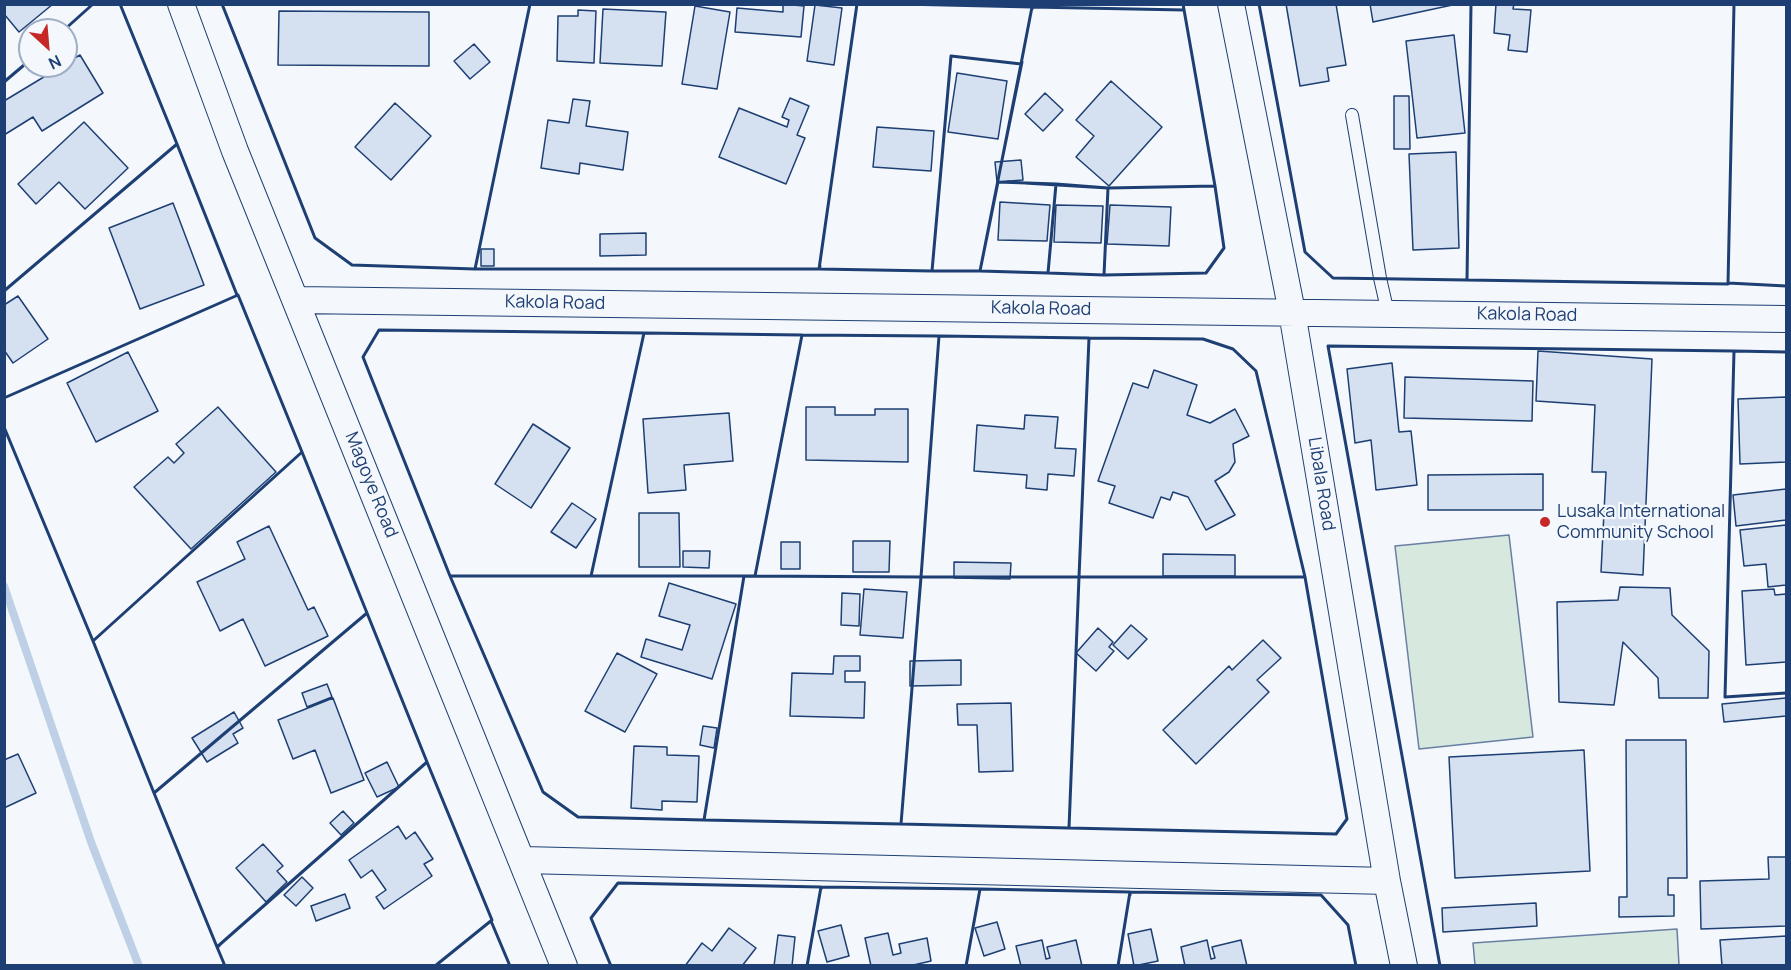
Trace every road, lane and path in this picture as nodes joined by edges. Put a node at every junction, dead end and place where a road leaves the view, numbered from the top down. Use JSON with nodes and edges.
{"nodes":[{"id":1,"x":181,"y":4,"type":"edge"},
{"id":2,"x":1231,"y":4,"type":"edge"},
{"id":3,"x":1352,"y":115,"type":"dead end"},
{"id":4,"x":296,"y":300,"type":"junction"},
{"id":5,"x":1293,"y":312,"type":"junction"},
{"id":6,"x":1388,"y":313,"type":"junction"},
{"id":7,"x":1786,"y":319,"type":"edge"},
{"id":8,"x":523,"y":860,"type":"junction"},
{"id":9,"x":1388,"y":881,"type":"junction"},
{"id":10,"x":564,"y":966,"type":"edge"},
{"id":11,"x":1404,"y":966,"type":"edge"}],
"edges":[{"from":1,"to":4,"type":"street","name":"Magoye Road"},
{"from":2,"to":5,"type":"street","name":"Libala Road"},
{"from":3,"to":6,"type":"lane"},
{"from":4,"to":5,"type":"street","name":"Kakola Road"},
{"from":4,"to":8,"type":"street","name":"Magoye Road"},
{"from":5,"to":6,"type":"street","name":"Kakola Road"},
{"from":5,"to":9,"type":"street","name":"Libala Road"},
{"from":6,"to":7,"type":"street","name":"Kakola Road"},
{"from":8,"to":9,"type":"street"},
{"from":8,"to":10,"type":"street","name":"Magoye Road"},
{"from":9,"to":11,"type":"street","name":"Libala Road"}]}
